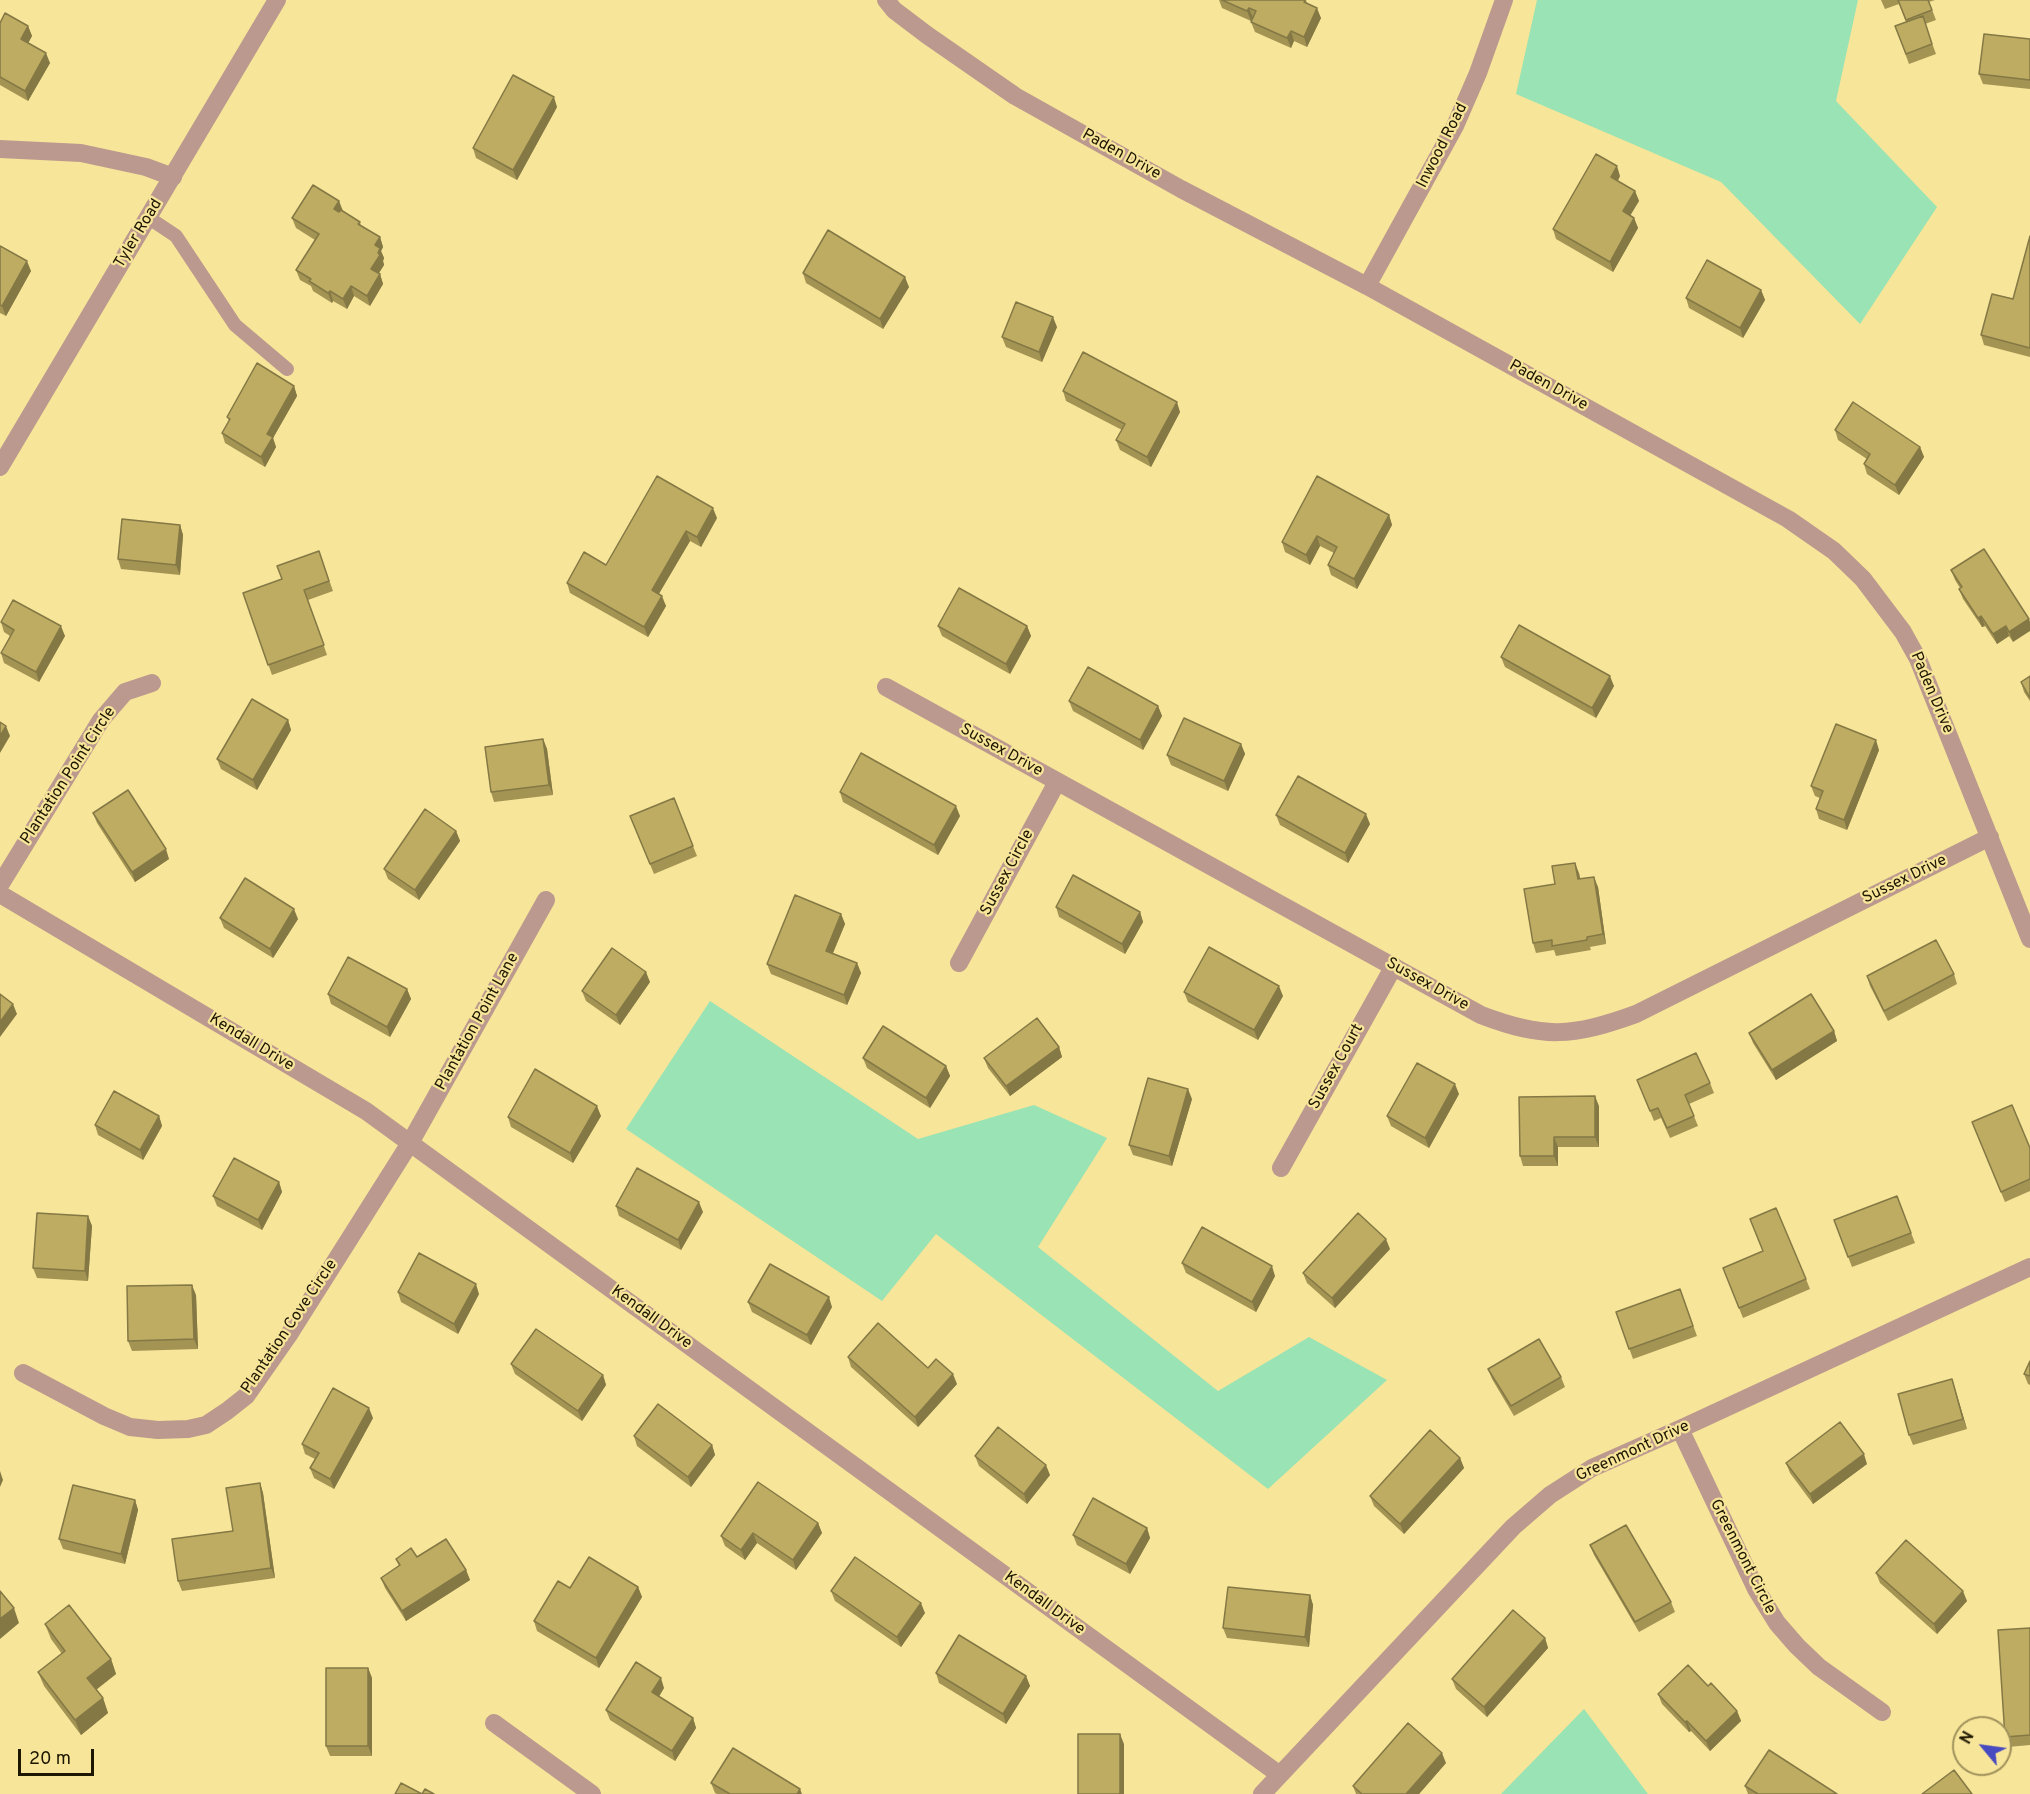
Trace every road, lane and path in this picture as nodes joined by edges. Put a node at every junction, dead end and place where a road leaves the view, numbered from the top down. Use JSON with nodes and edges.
{"nodes":[{"id":1,"x":277,"y":0,"type":"edge"},
{"id":2,"x":886,"y":0,"type":"edge"},
{"id":3,"x":1504,"y":0,"type":"edge"},
{"id":4,"x":0,"y":149,"type":"edge"},
{"id":5,"x":173,"y":177,"type":"junction"},
{"id":6,"x":149,"y":218,"type":"junction"},
{"id":7,"x":1367,"y":286,"type":"junction"},
{"id":8,"x":287,"y":369,"type":"dead end"},
{"id":9,"x":0,"y":467,"type":"edge"},
{"id":10,"x":152,"y":683,"type":"dead end"},
{"id":11,"x":886,"y":687,"type":"dead end"},
{"id":12,"x":1057,"y":782,"type":"junction"},
{"id":13,"x":1990,"y":837,"type":"junction"},
{"id":14,"x":0,"y":885,"type":"edge"},
{"id":15,"x":0,"y":894,"type":"edge"},
{"id":16,"x":546,"y":900,"type":"dead end"},
{"id":17,"x":2030,"y":939,"type":"edge"},
{"id":18,"x":959,"y":963,"type":"dead end"},
{"id":19,"x":1394,"y":966,"type":"junction"},
{"id":20,"x":410,"y":1143,"type":"junction"},
{"id":21,"x":1281,"y":1168,"type":"dead end"},
{"id":22,"x":2030,"y":1267,"type":"edge"},
{"id":23,"x":23,"y":1373,"type":"dead end"},
{"id":24,"x":1680,"y":1429,"type":"junction"},
{"id":25,"x":1882,"y":1712,"type":"dead end"},
{"id":26,"x":494,"y":1723,"type":"dead end"},
{"id":27,"x":1280,"y":1775,"type":"junction"},
{"id":28,"x":592,"y":1794,"type":"edge"},
{"id":29,"x":1262,"y":1794,"type":"edge"}],
"edges":[{"from":1,"to":5,"type":"street","name":"Tyler Road"},
{"from":2,"to":7,"type":"street","name":"Paden Drive"},
{"from":3,"to":7,"type":"street","name":"Inwood Road"},
{"from":4,"to":5,"type":"street"},
{"from":5,"to":6,"type":"street","name":"Tyler Road"},
{"from":6,"to":8,"type":"lane"},
{"from":6,"to":9,"type":"street","name":"Tyler Road"},
{"from":7,"to":13,"type":"street","name":"Paden Drive"},
{"from":10,"to":14,"type":"street","name":"Plantation Point Circle"},
{"from":11,"to":12,"type":"street","name":"Sussex Drive"},
{"from":12,"to":18,"type":"street","name":"Sussex Circle"},
{"from":12,"to":19,"type":"street","name":"Sussex Drive"},
{"from":13,"to":17,"type":"street","name":"Paden Drive"},
{"from":13,"to":19,"type":"street","name":"Sussex Drive"},
{"from":15,"to":20,"type":"street","name":"Kendall Drive"},
{"from":16,"to":20,"type":"street","name":"Plantation Point Lane"},
{"from":19,"to":21,"type":"street","name":"Sussex Court"},
{"from":20,"to":23,"type":"street","name":"Plantation Cove Circle"},
{"from":20,"to":27,"type":"street","name":"Kendall Drive"},
{"from":22,"to":24,"type":"street","name":"Greenmont Drive"},
{"from":24,"to":25,"type":"street","name":"Greenmont Circle"},
{"from":24,"to":27,"type":"street","name":"Greenmont Drive"},
{"from":26,"to":28,"type":"street"},
{"from":27,"to":29,"type":"street","name":"Greenmont Drive"}]}
